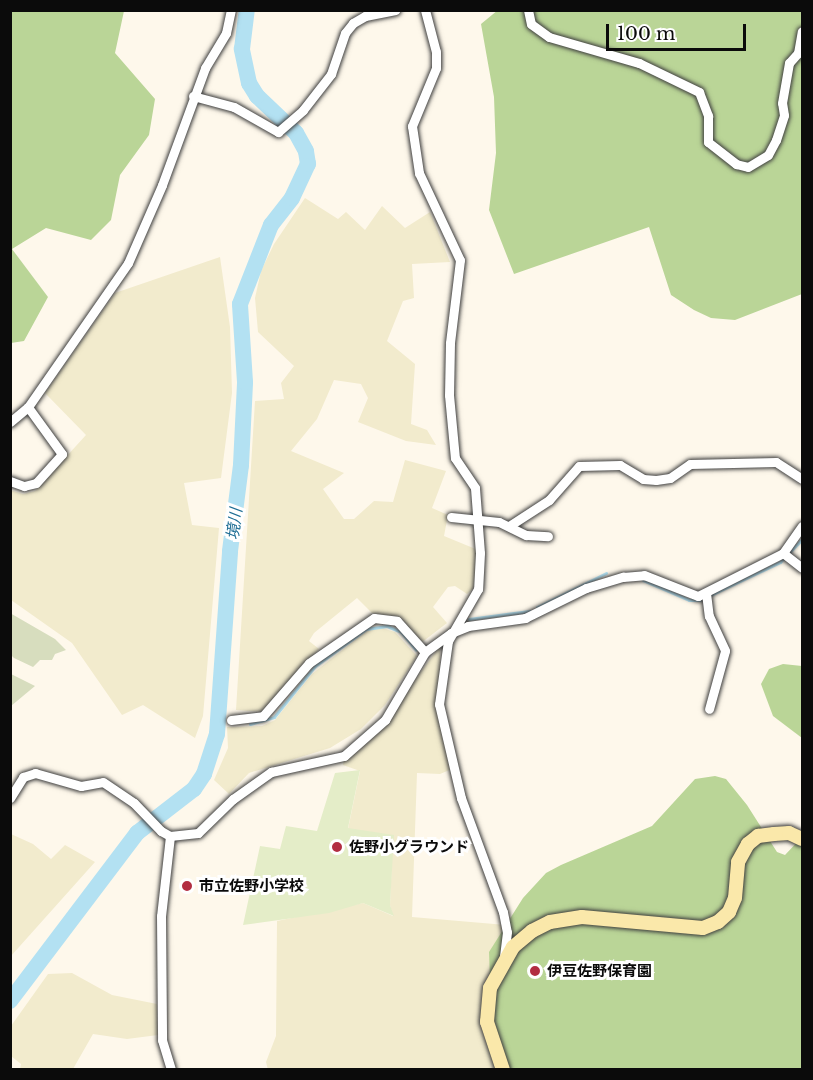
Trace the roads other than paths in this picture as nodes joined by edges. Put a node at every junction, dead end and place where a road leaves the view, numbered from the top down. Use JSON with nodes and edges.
{"nodes":[{"id":1,"x":231,"y":10,"type":"edge"},
{"id":2,"x":395,"y":10,"type":"edge"},
{"id":3,"x":425,"y":10,"type":"edge"},
{"id":4,"x":528,"y":10,"type":"edge"},
{"id":5,"x":802,"y":31,"type":"edge"},
{"id":6,"x":193,"y":96,"type":"junction"},
{"id":7,"x":28,"y":407,"type":"junction"},
{"id":8,"x":12,"y":418,"type":"edge"},
{"id":9,"x":802,"y":479,"type":"edge"},
{"id":10,"x":10,"y":481,"type":"edge"},
{"id":11,"x":451,"y":517,"type":"dead end"},
{"id":12,"x":476,"y":521,"type":"junction"},
{"id":13,"x":509,"y":526,"type":"junction"},
{"id":14,"x":802,"y":526,"type":"edge"},
{"id":15,"x":548,"y":536,"type":"dead end"},
{"id":16,"x":786,"y":555,"type":"junction"},
{"id":17,"x":802,"y":568,"type":"edge"},
{"id":18,"x":707,"y":596,"type":"junction"},
{"id":19,"x":451,"y":633,"type":"junction"},
{"id":20,"x":425,"y":652,"type":"junction"},
{"id":21,"x":709,"y":709,"type":"dead end"},
{"id":22,"x":231,"y":720,"type":"dead end"},
{"id":23,"x":10,"y":798,"type":"edge"},
{"id":24,"x":166,"y":834,"type":"junction"},
{"id":25,"x":802,"y":839,"type":"edge"},
{"id":26,"x":504,"y":960,"type":"junction"},
{"id":27,"x":171,"y":1070,"type":"edge"},
{"id":28,"x":503,"y":1070,"type":"edge"}],
"edges":[{"from":1,"to":6,"type":"street"},
{"from":2,"to":6,"type":"street"},
{"from":3,"to":12,"type":"street"},
{"from":4,"to":5,"type":"street"},
{"from":6,"to":7,"type":"street"},
{"from":7,"to":8,"type":"street"},
{"from":7,"to":10,"type":"street"},
{"from":9,"to":13,"type":"street"},
{"from":11,"to":12,"type":"street"},
{"from":12,"to":13,"type":"street"},
{"from":12,"to":19,"type":"street"},
{"from":13,"to":15,"type":"street"},
{"from":14,"to":16,"type":"street"},
{"from":16,"to":17,"type":"street"},
{"from":16,"to":18,"type":"street"},
{"from":18,"to":19,"type":"street"},
{"from":18,"to":21,"type":"street"},
{"from":19,"to":20,"type":"street"},
{"from":19,"to":26,"type":"street"},
{"from":20,"to":22,"type":"street"},
{"from":20,"to":24,"type":"street"},
{"from":23,"to":24,"type":"street"},
{"from":24,"to":27,"type":"street"},
{"from":25,"to":26,"type":"street"},
{"from":26,"to":28,"type":"street"}]}
